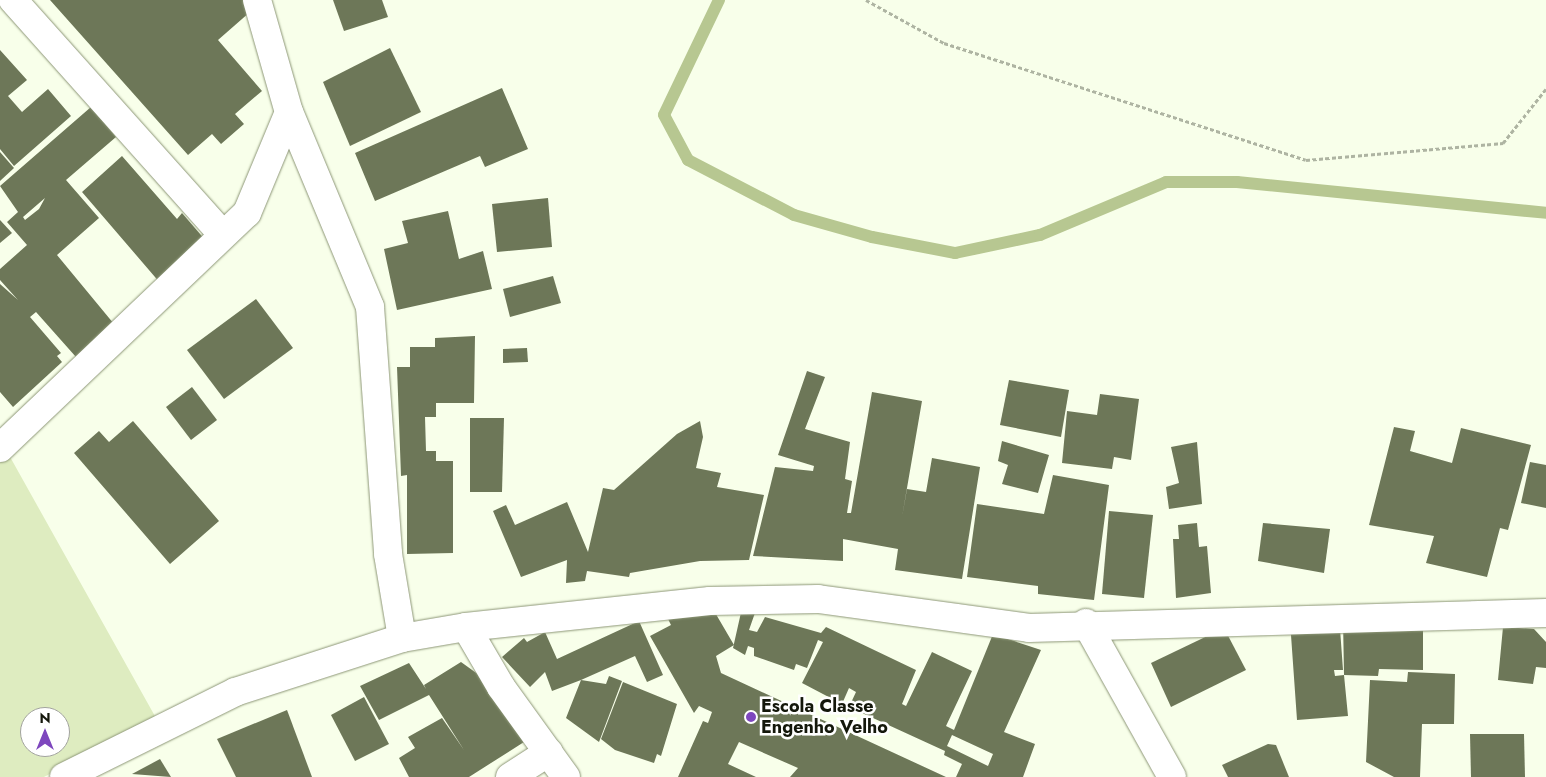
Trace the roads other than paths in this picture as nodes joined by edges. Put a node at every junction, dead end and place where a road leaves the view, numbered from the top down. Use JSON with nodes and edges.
{"nodes":[{"id":1,"x":13,"y":0,"type":"edge"},
{"id":2,"x":257,"y":0,"type":"edge"},
{"id":3,"x":289,"y":112,"type":"junction"},
{"id":4,"x":223,"y":235,"type":"junction"},
{"id":5,"x":0,"y":448,"type":"edge"},
{"id":6,"x":1546,"y":613,"type":"edge"},
{"id":7,"x":1086,"y":623,"type":"junction"},
{"id":8,"x":466,"y":627,"type":"junction"},
{"id":9,"x":402,"y":638,"type":"junction"},
{"id":10,"x":549,"y":752,"type":"junction"},
{"id":11,"x":64,"y":777,"type":"edge"},
{"id":12,"x":510,"y":777,"type":"edge"},
{"id":13,"x":566,"y":777,"type":"edge"},
{"id":14,"x":1172,"y":777,"type":"edge"}],
"edges":[{"from":1,"to":4,"type":"street"},
{"from":2,"to":3,"type":"street"},
{"from":3,"to":4,"type":"street"},
{"from":3,"to":9,"type":"street"},
{"from":4,"to":5,"type":"street"},
{"from":6,"to":7,"type":"street"},
{"from":7,"to":8,"type":"street"},
{"from":7,"to":14,"type":"street"},
{"from":8,"to":9,"type":"street"},
{"from":8,"to":10,"type":"street"},
{"from":9,"to":11,"type":"street"},
{"from":10,"to":12,"type":"street"},
{"from":10,"to":13,"type":"street"}]}
